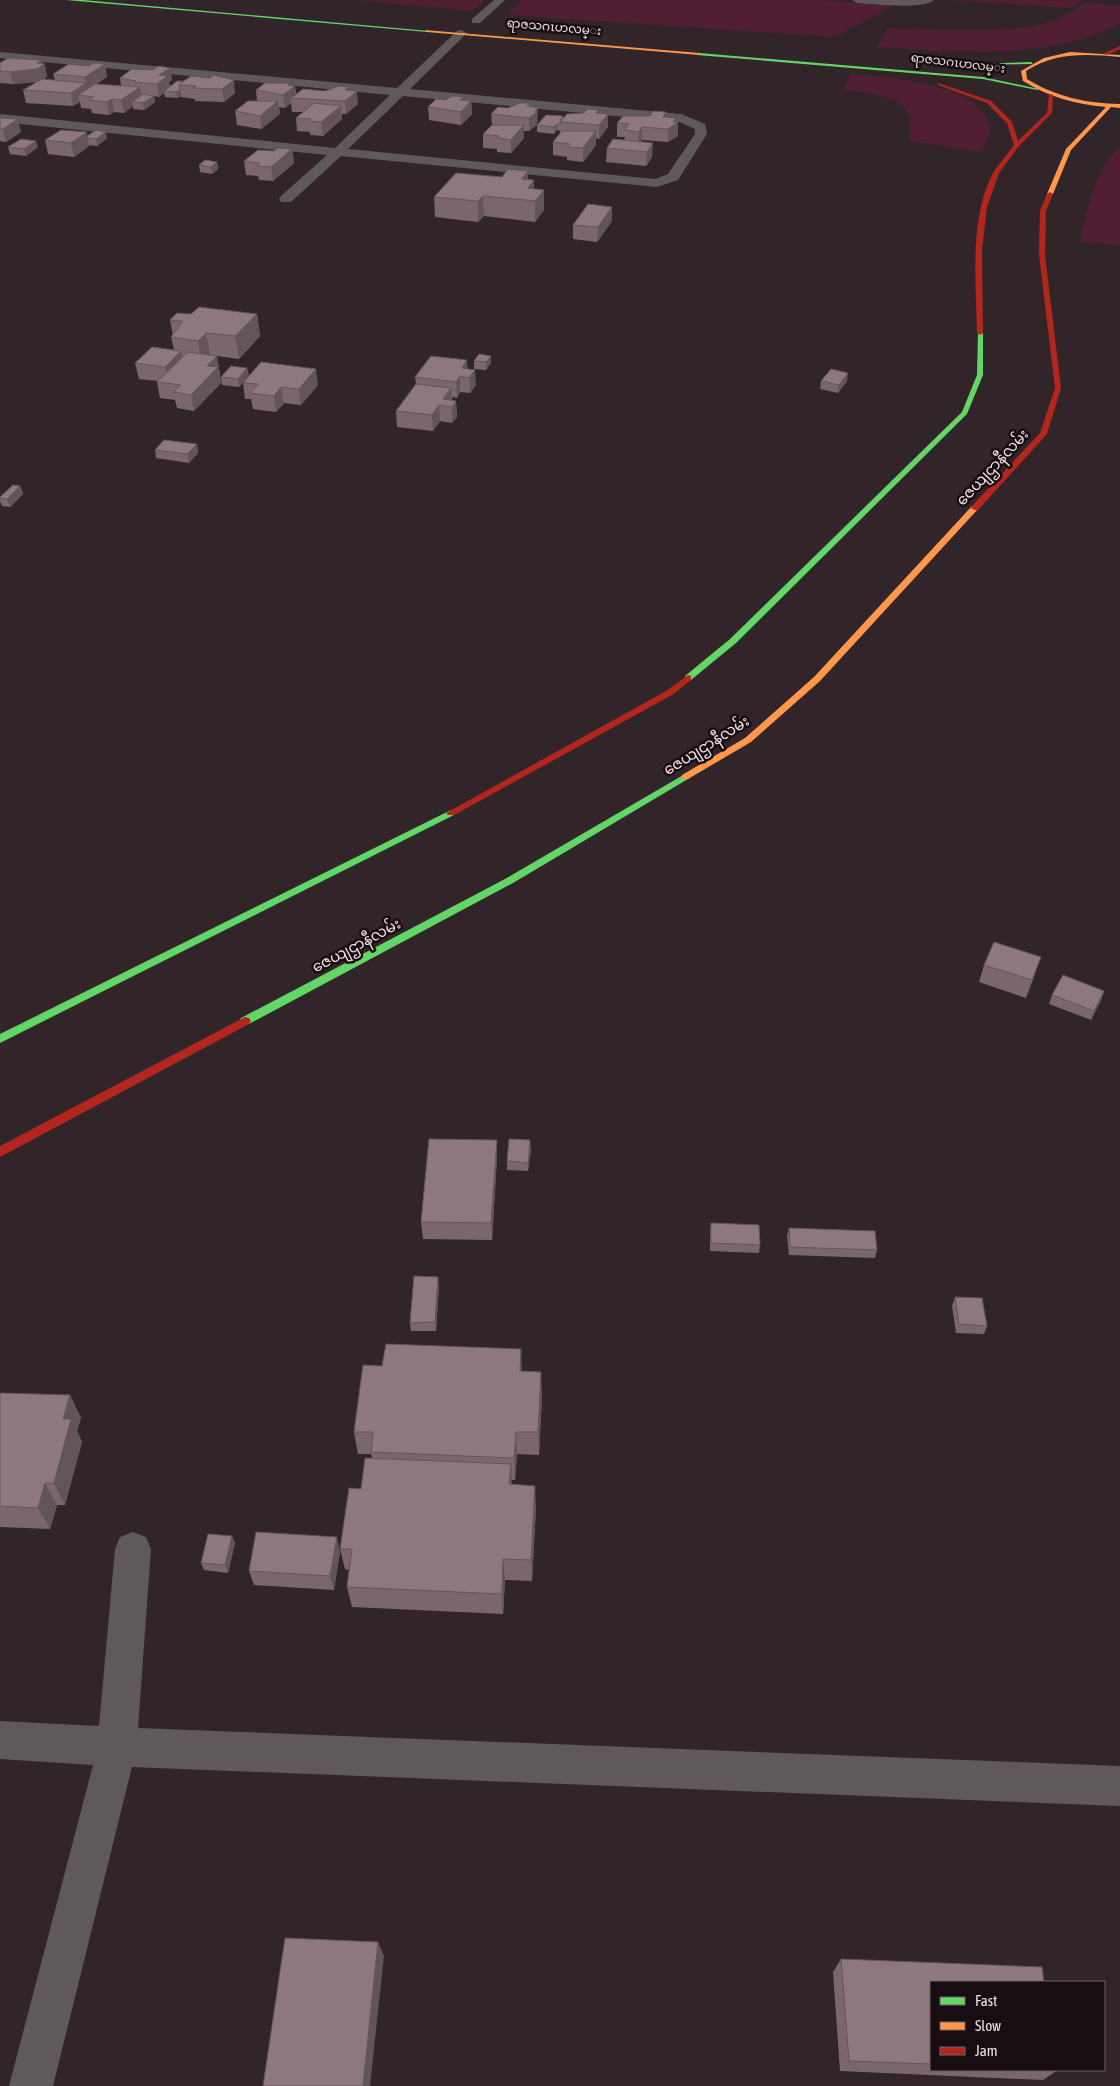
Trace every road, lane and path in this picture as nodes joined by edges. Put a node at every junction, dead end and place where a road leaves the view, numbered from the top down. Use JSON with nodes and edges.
{"nodes":[{"id":1,"x":68,"y":0,"type":"edge"},
{"id":2,"x":500,"y":0,"type":"edge"},
{"id":3,"x":856,"y":0,"type":"edge"},
{"id":4,"x":929,"y":0,"type":"edge"},
{"id":5,"x":471,"y":21,"type":"joint"},
{"id":6,"x":495,"y":23,"type":"dead end"},
{"id":7,"x":461,"y":33,"type":"junction"},
{"id":8,"x":1120,"y":47,"type":"edge"},
{"id":9,"x":1106,"y":54,"type":"junction"},
{"id":10,"x":0,"y":55,"type":"edge"},
{"id":11,"x":1120,"y":56,"type":"edge"},
{"id":12,"x":956,"y":63,"type":"dead end"},
{"id":13,"x":1031,"y":63,"type":"junction"},
{"id":14,"x":871,"y":68,"type":"junction"},
{"id":15,"x":1036,"y":89,"type":"junction"},
{"id":16,"x":401,"y":92,"type":"junction"},
{"id":17,"x":1051,"y":95,"type":"junction"},
{"id":18,"x":1115,"y":106,"type":"edge"},
{"id":19,"x":0,"y":118,"type":"edge"},
{"id":20,"x":1017,"y":145,"type":"junction"},
{"id":21,"x":337,"y":153,"type":"junction"},
{"id":22,"x":286,"y":199,"type":"dead end"},
{"id":23,"x":0,"y":1039,"type":"edge"},
{"id":24,"x":0,"y":1152,"type":"edge"},
{"id":25,"x":133,"y":1549,"type":"dead end"},
{"id":26,"x":0,"y":1740,"type":"edge"},
{"id":27,"x":117,"y":1747,"type":"junction"},
{"id":28,"x":1120,"y":1786,"type":"edge"},
{"id":29,"x":30,"y":2086,"type":"edge"}],
"edges":[{"from":1,"to":7,"type":"main road","name":"ရာဇသဂၤဟလမ္း"},
{"from":2,"to":5,"type":"street"},
{"from":3,"to":4,"type":"street"},
{"from":5,"to":6,"type":"main road","name":"ရာဇသဂၤဟလမ္း"},
{"from":7,"to":14,"type":"main road","name":"ရာဇသဂၤဟလမ္း"},
{"from":7,"to":16,"type":"street"},
{"from":8,"to":9,"type":"main road"},
{"from":9,"to":11,"type":"main road","name":"ရာဇသဂၤဟလမ္း"},
{"from":9,"to":13,"type":"main road","name":"ရာဇသဂၤဟလမ္း"},
{"from":10,"to":16,"type":"street"},
{"from":12,"to":13,"type":"main road","name":"ရာဇသဂၤဟလမ္း"},
{"from":13,"to":15,"type":"main road"},
{"from":14,"to":15,"type":"main road","name":"ရာဇသဂၤဟလမ္း"},
{"from":14,"to":20,"type":"main road"},
{"from":15,"to":17,"type":"main road","name":"ရာဇသဂၤဟလမ္း"},
{"from":16,"to":21,"type":"street"},
{"from":16,"to":21,"type":"street"},
{"from":17,"to":18,"type":"main road","name":"ရာဇသဂၤဟလမ္း"},
{"from":17,"to":20,"type":"main road"},
{"from":18,"to":24,"type":"main road","name":"ဇေယျဌာနီလမ်း"},
{"from":19,"to":21,"type":"street"},
{"from":20,"to":23,"type":"main road"},
{"from":21,"to":22,"type":"street"},
{"from":25,"to":27,"type":"street"},
{"from":26,"to":27,"type":"street"},
{"from":27,"to":28,"type":"street"},
{"from":27,"to":29,"type":"street"}]}
